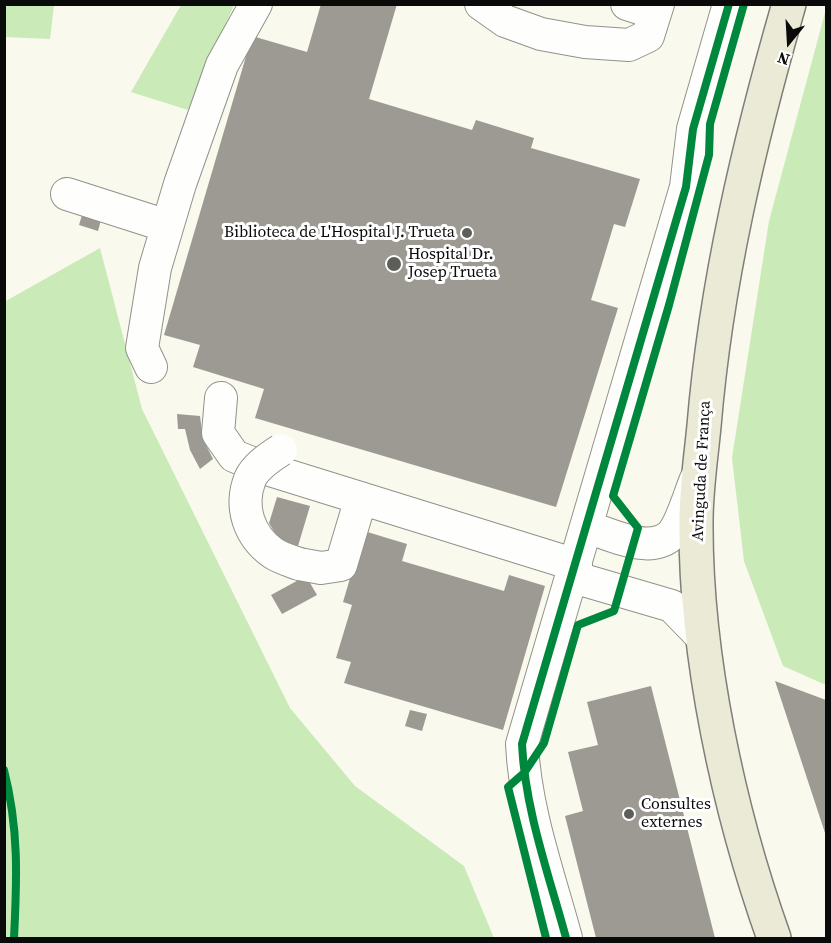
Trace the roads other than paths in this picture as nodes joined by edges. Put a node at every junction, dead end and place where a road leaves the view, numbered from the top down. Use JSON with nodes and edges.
{"nodes":[{"id":1,"x":256,"y":4,"type":"edge"},
{"id":2,"x":481,"y":4,"type":"edge"},
{"id":3,"x":729,"y":4,"type":"edge"},
{"id":4,"x":789,"y":4,"type":"edge"},
{"id":5,"x":647,"y":7,"type":"edge"},
{"id":6,"x":67,"y":194,"type":"dead end"},
{"id":7,"x":167,"y":226,"type":"junction"},
{"id":8,"x":151,"y":367,"type":"dead end"},
{"id":9,"x":221,"y":398,"type":"dead end"},
{"id":10,"x":280,"y":450,"type":"dead end"},
{"id":11,"x":699,"y":473,"type":"junction"},
{"id":12,"x":361,"y":498,"type":"junction"},
{"id":13,"x":587,"y":527,"type":"junction"},
{"id":14,"x":575,"y":571,"type":"junction"},
{"id":15,"x":703,"y":638,"type":"junction"},
{"id":16,"x":566,"y":939,"type":"edge"},
{"id":17,"x":774,"y":939,"type":"edge"}],
"edges":[{"from":1,"to":7,"type":"street"},
{"from":2,"to":5,"type":"street"},
{"from":3,"to":13,"type":"street"},
{"from":4,"to":11,"type":"main road","name":"Avinguda de França"},
{"from":6,"to":7,"type":"street"},
{"from":7,"to":8,"type":"street"},
{"from":9,"to":12,"type":"street"},
{"from":10,"to":12,"type":"street","bridge":true},
{"from":11,"to":13,"type":"street"},
{"from":11,"to":15,"type":"main road","name":"Avinguda de França"},
{"from":12,"to":14,"type":"street"},
{"from":13,"to":14,"type":"street"},
{"from":14,"to":15,"type":"street"},
{"from":14,"to":16,"type":"street"},
{"from":15,"to":17,"type":"main road","name":"Avinguda de França"}]}
